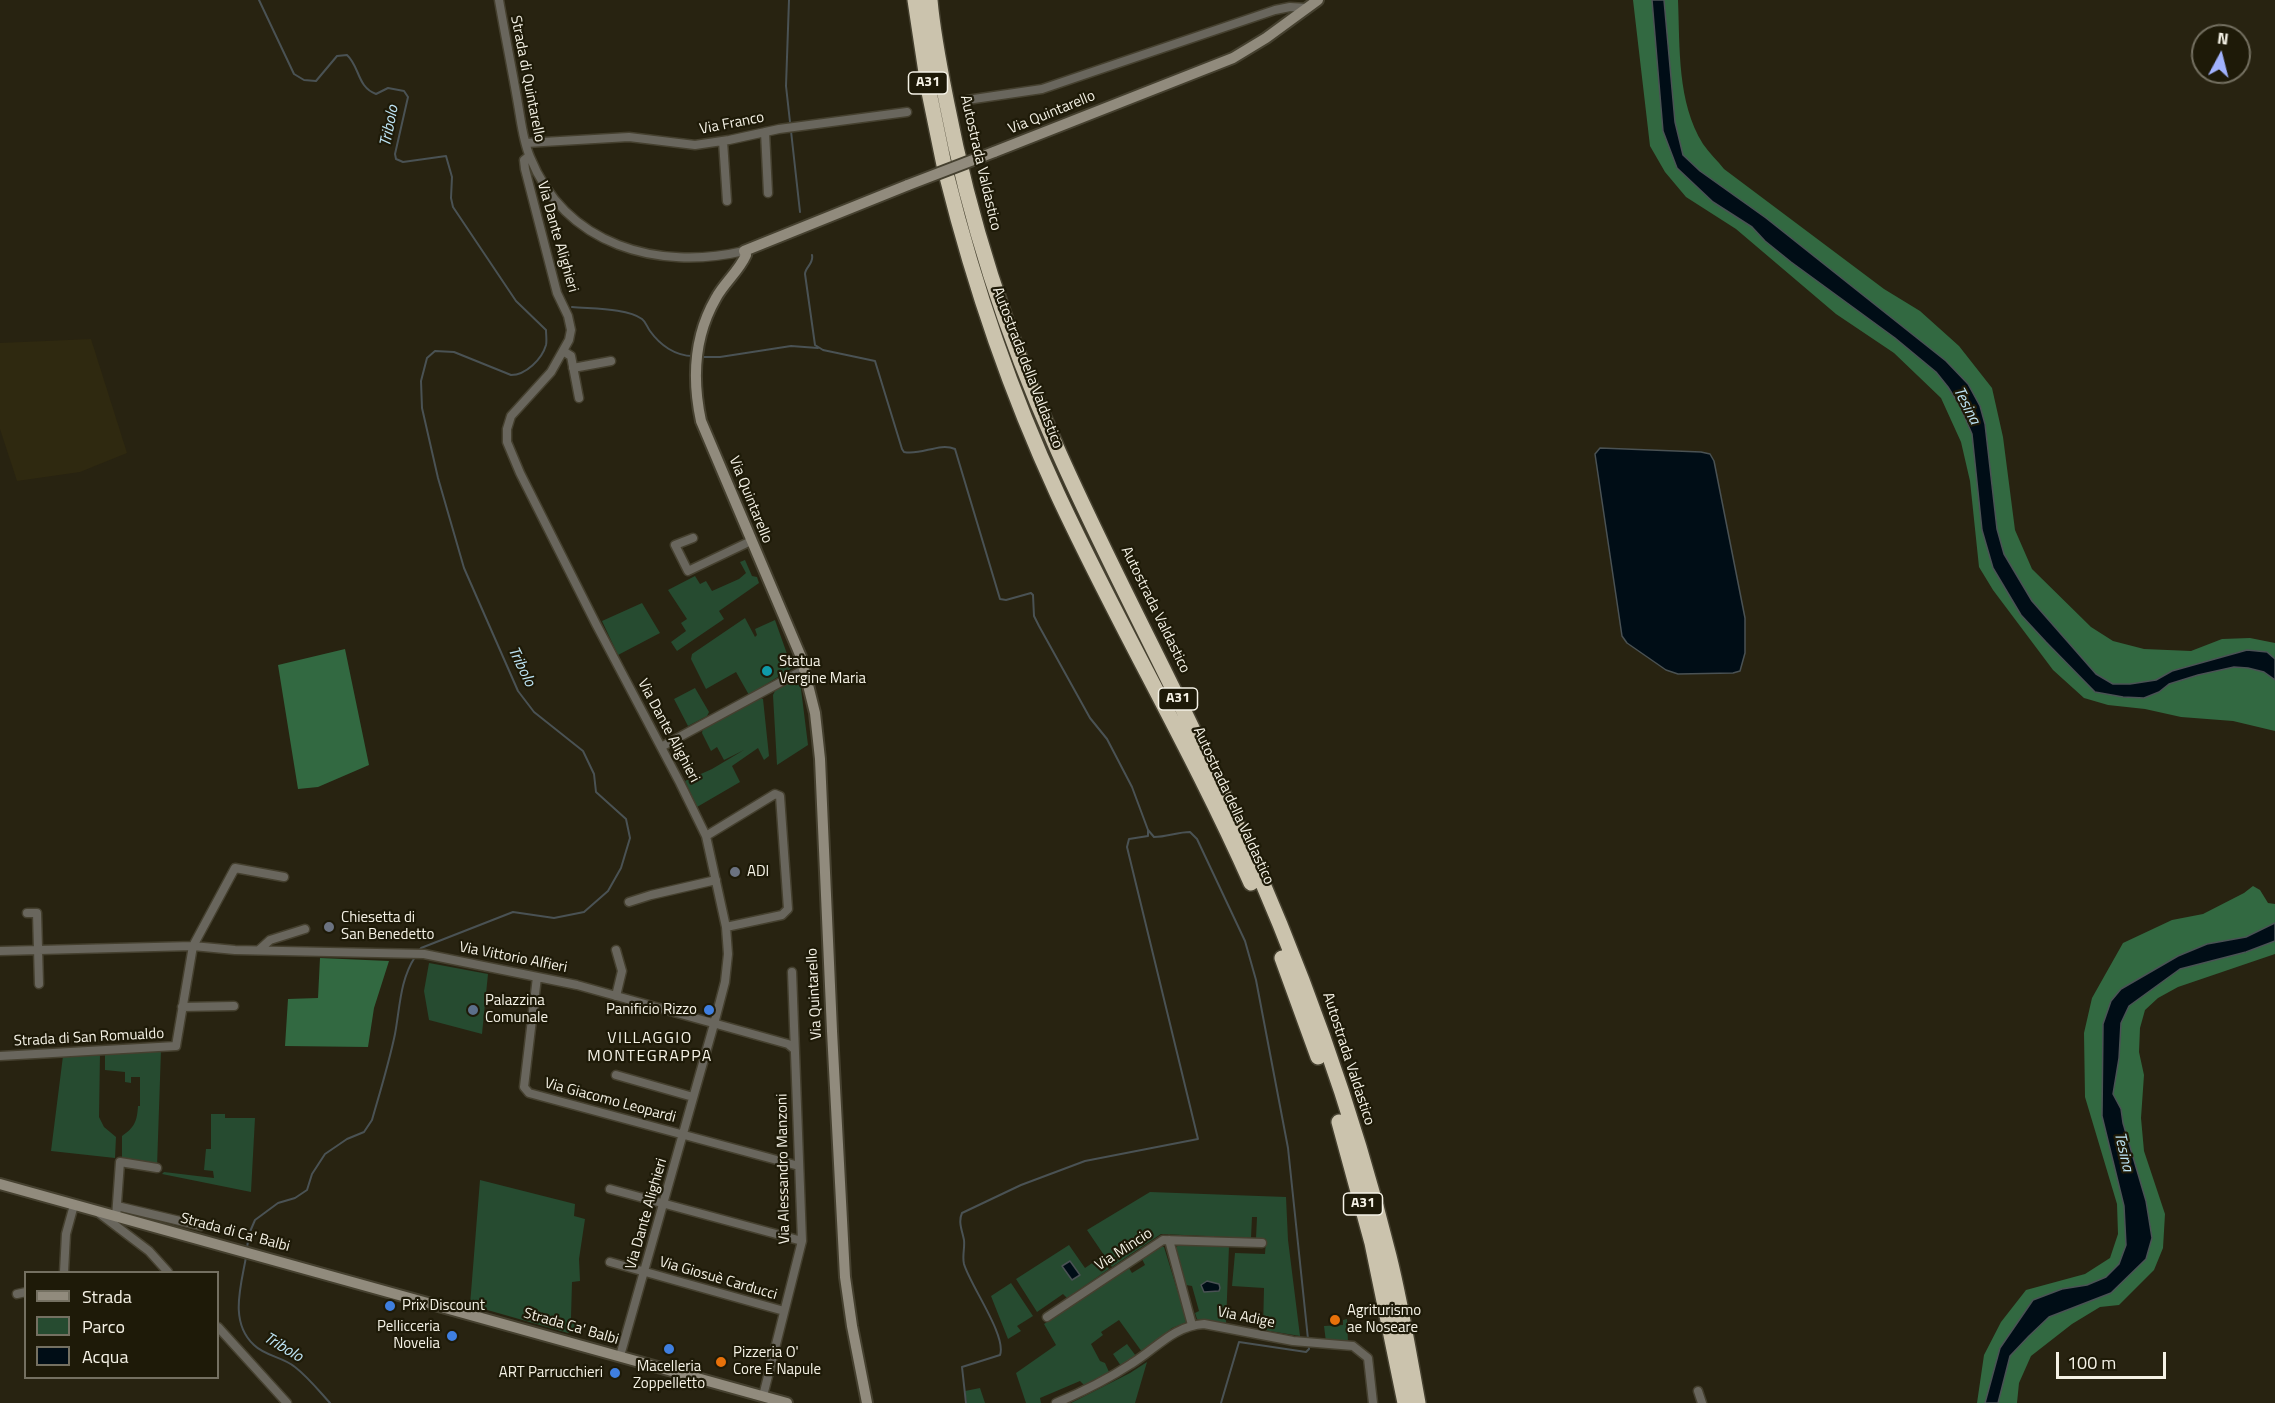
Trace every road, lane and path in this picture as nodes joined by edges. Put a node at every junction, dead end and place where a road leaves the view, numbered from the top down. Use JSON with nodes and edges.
{"nodes":[{"id":1,"x":499,"y":0,"type":"edge"},
{"id":2,"x":915,"y":0,"type":"edge"},
{"id":3,"x":930,"y":0,"type":"edge"},
{"id":4,"x":1318,"y":0,"type":"edge"},
{"id":5,"x":1308,"y":8,"type":"junction"},
{"id":6,"x":967,"y":100,"type":"dead end"},
{"id":7,"x":907,"y":112,"type":"dead end"},
{"id":8,"x":765,"y":132,"type":"junction"},
{"id":9,"x":723,"y":141,"type":"junction"},
{"id":10,"x":525,"y":143,"type":"junction"},
{"id":11,"x":529,"y":156,"type":"junction"},
{"id":12,"x":768,"y":193,"type":"dead end"},
{"id":13,"x":726,"y":201,"type":"dead end"},
{"id":14,"x":744,"y":251,"type":"junction"},
{"id":15,"x":563,"y":351,"type":"junction"},
{"id":16,"x":610,"y":361,"type":"dead end"},
{"id":17,"x":573,"y":368,"type":"junction"},
{"id":18,"x":579,"y":398,"type":"dead end"},
{"id":19,"x":693,"y":538,"type":"dead end"},
{"id":20,"x":751,"y":542,"type":"junction"},
{"id":21,"x":805,"y":669,"type":"junction"},
{"id":22,"x":661,"y":747,"type":"junction"},
{"id":23,"x":706,"y":836,"type":"junction"},
{"id":24,"x":284,"y":877,"type":"dead end"},
{"id":25,"x":716,"y":880,"type":"junction"},
{"id":26,"x":629,"y":902,"type":"dead end"},
{"id":27,"x":27,"y":913,"type":"dead end"},
{"id":28,"x":726,"y":927,"type":"junction"},
{"id":29,"x":304,"y":929,"type":"dead end"},
{"id":30,"x":193,"y":946,"type":"junction"},
{"id":31,"x":38,"y":950,"type":"junction"},
{"id":32,"x":259,"y":950,"type":"junction"},
{"id":33,"x":616,"y":950,"type":"dead end"},
{"id":34,"x":0,"y":951,"type":"edge"},
{"id":35,"x":792,"y":972,"type":"dead end"},
{"id":36,"x":537,"y":976,"type":"junction"},
{"id":37,"x":39,"y":984,"type":"dead end"},
{"id":38,"x":616,"y":996,"type":"junction"},
{"id":39,"x":234,"y":1006,"type":"dead end"},
{"id":40,"x":182,"y":1007,"type":"junction"},
{"id":41,"x":714,"y":1024,"type":"junction"},
{"id":42,"x":794,"y":1048,"type":"junction"},
{"id":43,"x":0,"y":1056,"type":"edge"},
{"id":44,"x":616,"y":1075,"type":"dead end"},
{"id":45,"x":693,"y":1097,"type":"junction"},
{"id":46,"x":684,"y":1134,"type":"junction"},
{"id":47,"x":799,"y":1166,"type":"junction"},
{"id":48,"x":157,"y":1168,"type":"dead end"},
{"id":49,"x":0,"y":1184,"type":"edge"},
{"id":50,"x":610,"y":1189,"type":"dead end"},
{"id":51,"x":664,"y":1204,"type":"junction"},
{"id":52,"x":74,"y":1205,"type":"junction"},
{"id":53,"x":96,"y":1211,"type":"junction"},
{"id":54,"x":116,"y":1212,"type":"junction"},
{"id":55,"x":201,"y":1226,"type":"dead end"},
{"id":56,"x":1169,"y":1240,"type":"junction"},
{"id":57,"x":802,"y":1241,"type":"junction"},
{"id":58,"x":1262,"y":1244,"type":"dead end"},
{"id":59,"x":610,"y":1263,"type":"dead end"},
{"id":60,"x":64,"y":1271,"type":"edge"},
{"id":61,"x":167,"y":1271,"type":"edge"},
{"id":62,"x":645,"y":1272,"type":"junction"},
{"id":63,"x":346,"y":1279,"type":"joint"},
{"id":64,"x":784,"y":1311,"type":"junction"},
{"id":65,"x":1047,"y":1317,"type":"dead end"},
{"id":66,"x":1192,"y":1325,"type":"junction"},
{"id":67,"x":219,"y":1328,"type":"edge"},
{"id":68,"x":620,"y":1356,"type":"junction"},
{"id":69,"x":865,"y":1391,"type":"junction"},
{"id":70,"x":1698,"y":1391,"type":"dead end"},
{"id":71,"x":763,"y":1396,"type":"junction"},
{"id":72,"x":287,"y":1403,"type":"edge"},
{"id":73,"x":787,"y":1403,"type":"edge"},
{"id":74,"x":862,"y":1403,"type":"edge"},
{"id":75,"x":867,"y":1403,"type":"edge"},
{"id":76,"x":1056,"y":1403,"type":"edge"},
{"id":77,"x":1373,"y":1403,"type":"edge"},
{"id":78,"x":1405,"y":1403,"type":"edge"},
{"id":79,"x":1418,"y":1403,"type":"edge"},
{"id":80,"x":1702,"y":1403,"type":"edge"}],
"edges":[{"from":1,"to":10,"type":"street","name":"Strada di Quintarello"},
{"from":2,"to":78,"type":"highway","name":"Autostrada della Valdastico","number":"A31"},
{"from":3,"to":79,"type":"highway","name":"Autostrada Valdastico","number":"A31"},
{"from":4,"to":5,"type":"street","name":"Via Quintarello"},
{"from":5,"to":6,"type":"street"},
{"from":5,"to":14,"type":"street","name":"Via Quintarello","bridge":true},
{"from":7,"to":8,"type":"street","name":"Via Franco"},
{"from":8,"to":9,"type":"street","name":"Via Franco"},
{"from":8,"to":12,"type":"street"},
{"from":9,"to":10,"type":"street","name":"Via Franco"},
{"from":9,"to":13,"type":"street"},
{"from":10,"to":11,"type":"street","name":"Strada di Quintarello"},
{"from":11,"to":14,"type":"street","name":"Strada di Quintarello"},
{"from":11,"to":15,"type":"street","name":"Via Dante Alighieri"},
{"from":14,"to":20,"type":"street","name":"Via Quintarello"},
{"from":15,"to":17,"type":"street"},
{"from":15,"to":22,"type":"street","name":"Via Dante Alighieri"},
{"from":16,"to":17,"type":"street"},
{"from":17,"to":18,"type":"street"},
{"from":19,"to":20,"type":"street"},
{"from":20,"to":21,"type":"street","name":"Via Quintarello"},
{"from":21,"to":22,"type":"street"},
{"from":21,"to":69,"type":"street","name":"Via Quintarello"},
{"from":22,"to":23,"type":"street","name":"Via Dante Alighieri"},
{"from":23,"to":25,"type":"street","name":"Via Dante Alighieri"},
{"from":23,"to":28,"type":"street"},
{"from":24,"to":30,"type":"street","name":"Strada di San Romualdo"},
{"from":25,"to":26,"type":"street"},
{"from":25,"to":28,"type":"street","name":"Via Dante Alighieri"},
{"from":27,"to":31,"type":"street"},
{"from":28,"to":41,"type":"street","name":"Via Dante Alighieri"},
{"from":29,"to":32,"type":"street"},
{"from":30,"to":31,"type":"street","name":"Via Vittorio Alfieri"},
{"from":30,"to":32,"type":"street","name":"Via Vittorio Alfieri"},
{"from":30,"to":40,"type":"street","name":"Strada di San Romualdo"},
{"from":31,"to":34,"type":"street","name":"Via Vittorio Alfieri"},
{"from":31,"to":37,"type":"street"},
{"from":32,"to":36,"type":"street","name":"Via Vittorio Alfieri"},
{"from":33,"to":38,"type":"street"},
{"from":35,"to":42,"type":"street","name":"Via Alessandro Manzoni"},
{"from":36,"to":38,"type":"street","name":"Via Vittorio Alfieri"},
{"from":36,"to":46,"type":"street","name":"Via Giacomo Leopardi"},
{"from":38,"to":41,"type":"street","name":"Via Vittorio Alfieri"},
{"from":39,"to":40,"type":"street"},
{"from":40,"to":43,"type":"street","name":"Strada di San Romualdo"},
{"from":41,"to":42,"type":"street","name":"Via Vittorio Alfieri"},
{"from":41,"to":45,"type":"street","name":"Via Dante Alighieri"},
{"from":42,"to":47,"type":"street","name":"Via Alessandro Manzoni"},
{"from":44,"to":45,"type":"street"},
{"from":45,"to":46,"type":"street","name":"Via Dante Alighieri"},
{"from":46,"to":47,"type":"street","name":"Via Giacomo Leopardi"},
{"from":46,"to":51,"type":"street","name":"Via Dante Alighieri"},
{"from":47,"to":57,"type":"street","name":"Via Alessandro Manzoni"},
{"from":48,"to":54,"type":"street"},
{"from":49,"to":52,"type":"street","name":"Strada di Ca' Balbi"},
{"from":50,"to":51,"type":"street"},
{"from":51,"to":57,"type":"street"},
{"from":51,"to":62,"type":"street","name":"Via Dante Alighieri"},
{"from":52,"to":53,"type":"street","name":"Strada di Ca' Balbi"},
{"from":52,"to":60,"type":"street"},
{"from":53,"to":54,"type":"street","name":"Strada di Ca' Balbi"},
{"from":53,"to":61,"type":"street","name":"Strada di Ca' Balbi"},
{"from":54,"to":55,"type":"street","name":"Strada di Ca' Balbi"},
{"from":54,"to":63,"type":"street","name":"Strada di Ca' Balbi"},
{"from":56,"to":58,"type":"street","name":"Via Mincio"},
{"from":56,"to":65,"type":"street","name":"Via Mincio"},
{"from":56,"to":66,"type":"street"},
{"from":57,"to":64,"type":"street","name":"Via Alessandro Manzoni"},
{"from":59,"to":62,"type":"street","name":"Via Giosuè Carducci"},
{"from":62,"to":64,"type":"street","name":"Via Giosuè Carducci"},
{"from":62,"to":68,"type":"street","name":"Via Dante Alighieri"},
{"from":63,"to":68,"type":"street","name":"Strada Ca' Balbi"},
{"from":64,"to":71,"type":"street","name":"Via Alessandro Manzoni"},
{"from":66,"to":76,"type":"street"},
{"from":66,"to":77,"type":"street","name":"Via Adige"},
{"from":67,"to":72,"type":"street"},
{"from":68,"to":71,"type":"street","name":"Strada Ca' Balbi"},
{"from":69,"to":74,"type":"street","name":"Via Quintarello"},
{"from":69,"to":75,"type":"street","name":"Via Quintarello"},
{"from":70,"to":80,"type":"street"},
{"from":71,"to":73,"type":"street","name":"Strada Ca' Balbi"}]}
